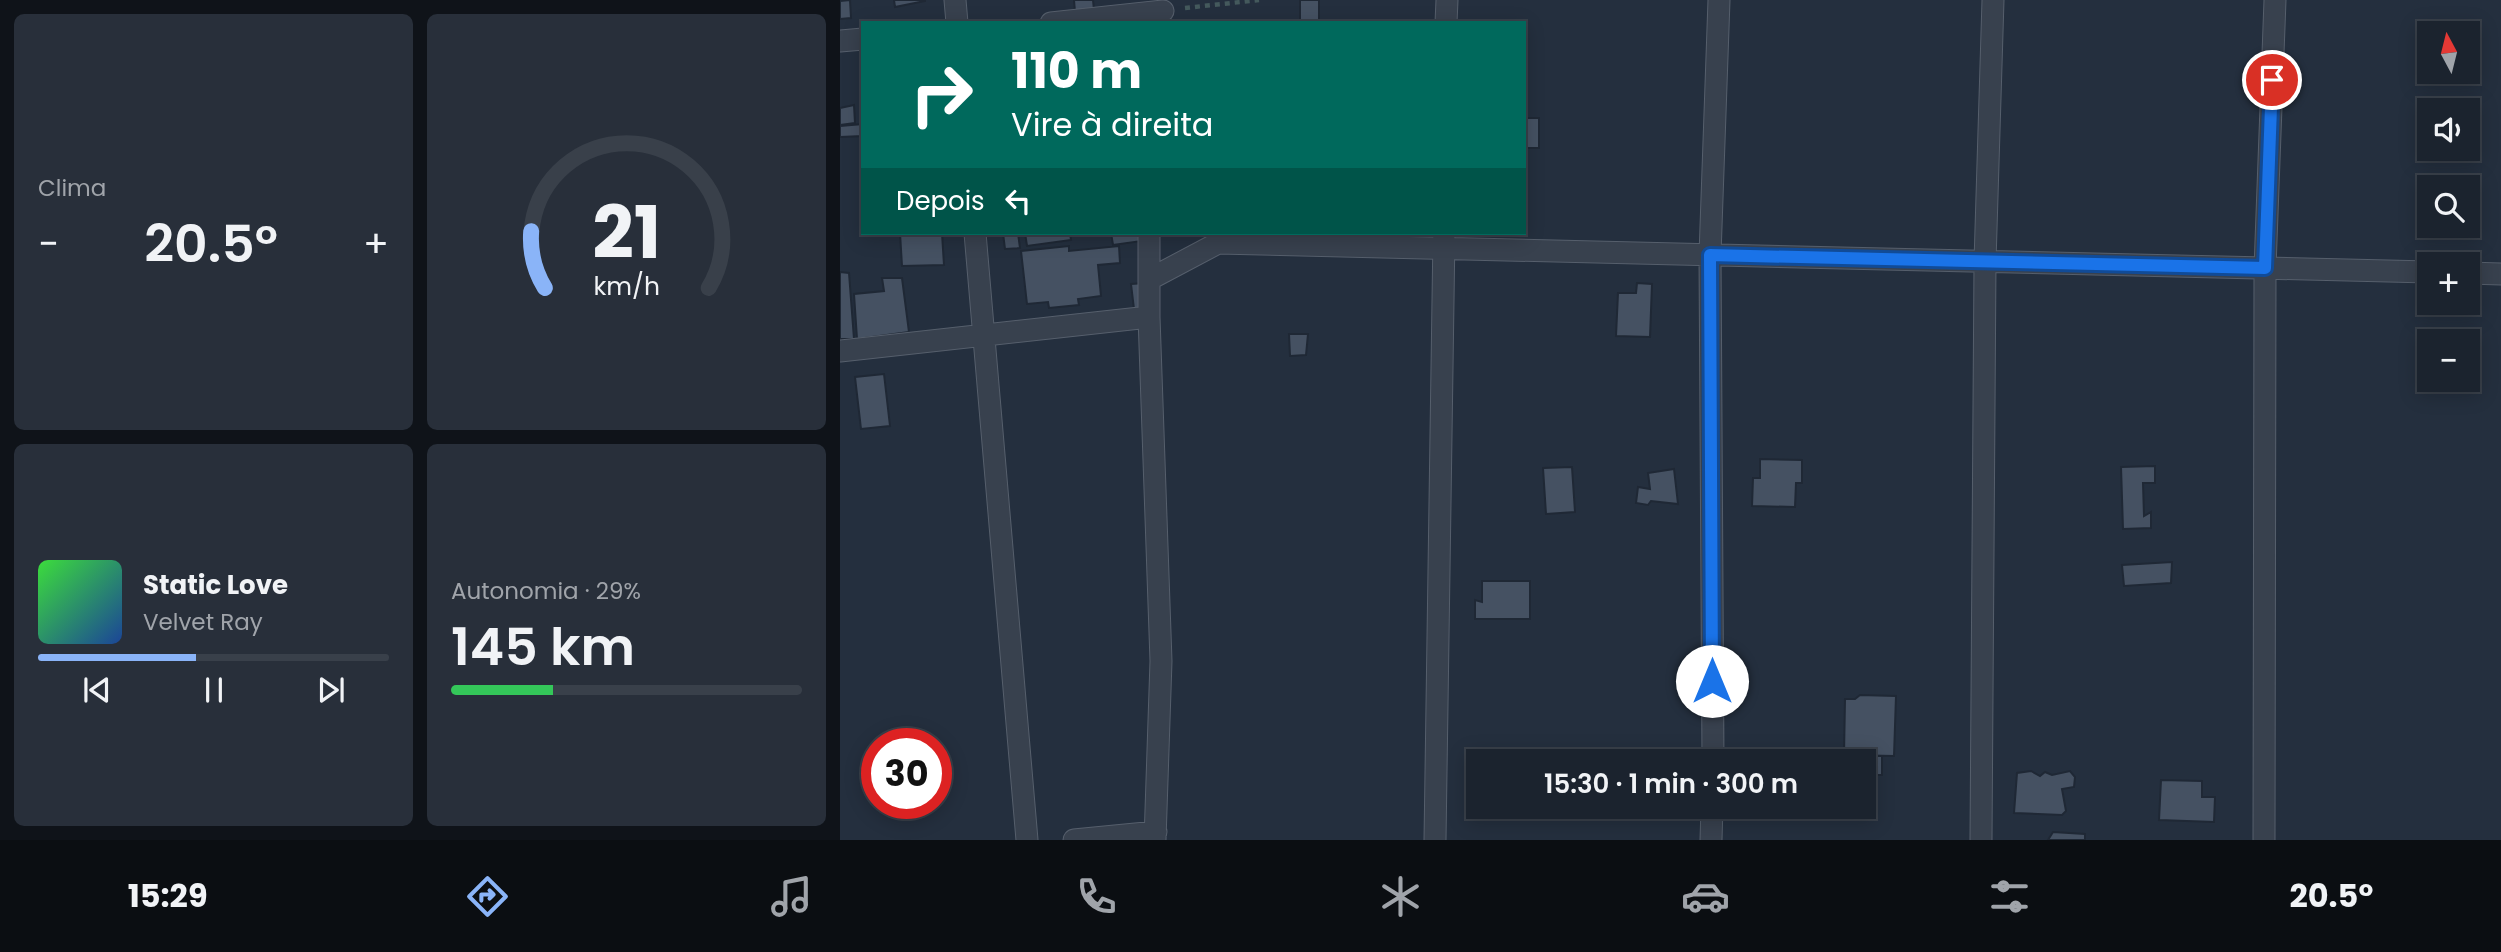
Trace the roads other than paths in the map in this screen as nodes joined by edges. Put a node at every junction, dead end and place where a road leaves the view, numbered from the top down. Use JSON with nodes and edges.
{"nodes":[{"id":1,"x":955,"y":0,"type":"edge"},
{"id":2,"x":1447,"y":0,"type":"edge"},
{"id":3,"x":1719,"y":0,"type":"edge"},
{"id":4,"x":1993,"y":0,"type":"edge"},
{"id":5,"x":2275,"y":0,"type":"edge"},
{"id":6,"x":1163,"y":11,"type":"edge"},
{"id":7,"x":957,"y":21,"type":"edge"},
{"id":8,"x":1070,"y":21,"type":"edge"},
{"id":9,"x":1446,"y":21,"type":"edge"},
{"id":10,"x":861,"y":39,"type":"edge"},
{"id":11,"x":840,"y":41,"type":"edge"},
{"id":12,"x":975,"y":235,"type":"edge"},
{"id":13,"x":1149,"y":235,"type":"edge"},
{"id":14,"x":1212,"y":238,"type":"edge"},
{"id":15,"x":1444,"y":240,"type":"edge"},
{"id":16,"x":1710,"y":255,"type":"junction"},
{"id":17,"x":1985,"y":262,"type":"junction"},
{"id":18,"x":2265,"y":268,"type":"junction"},
{"id":19,"x":2417,"y":272,"type":"edge"},
{"id":20,"x":2480,"y":273,"type":"edge"},
{"id":21,"x":2501,"y":274,"type":"edge"},
{"id":22,"x":1150,"y":279,"type":"junction"},
{"id":23,"x":1149,"y":317,"type":"junction"},
{"id":24,"x":985,"y":337,"type":"junction"},
{"id":25,"x":840,"y":351,"type":"edge"},
{"id":26,"x":1713,"y":749,"type":"edge"},
{"id":27,"x":1712,"y":819,"type":"edge"},
{"id":28,"x":1156,"y":836,"type":"edge"},
{"id":29,"x":1027,"y":840,"type":"edge"},
{"id":30,"x":1074,"y":840,"type":"edge"},
{"id":31,"x":1435,"y":840,"type":"edge"},
{"id":32,"x":1711,"y":840,"type":"edge"},
{"id":33,"x":1981,"y":840,"type":"edge"},
{"id":34,"x":2264,"y":840,"type":"edge"}],
"edges":[{"from":1,"to":7,"type":"street"},
{"from":2,"to":9,"type":"street"},
{"from":3,"to":16,"type":"street"},
{"from":4,"to":17,"type":"street"},
{"from":5,"to":18,"type":"street"},
{"from":6,"to":8,"type":"street"},
{"from":10,"to":11,"type":"street"},
{"from":12,"to":24,"type":"street"},
{"from":13,"to":22,"type":"street"},
{"from":14,"to":15,"type":"street"},
{"from":14,"to":22,"type":"street"},
{"from":15,"to":16,"type":"street"},
{"from":15,"to":31,"type":"street"},
{"from":16,"to":17,"type":"street"},
{"from":16,"to":26,"type":"street"},
{"from":17,"to":18,"type":"street"},
{"from":17,"to":33,"type":"street"},
{"from":18,"to":19,"type":"street"},
{"from":18,"to":34,"type":"street"},
{"from":20,"to":21,"type":"street"},
{"from":22,"to":23,"type":"street"},
{"from":23,"to":24,"type":"street"},
{"from":23,"to":28,"type":"street"},
{"from":24,"to":25,"type":"street"},
{"from":24,"to":29,"type":"street"},
{"from":27,"to":32,"type":"street"},
{"from":28,"to":30,"type":"street"}]}
